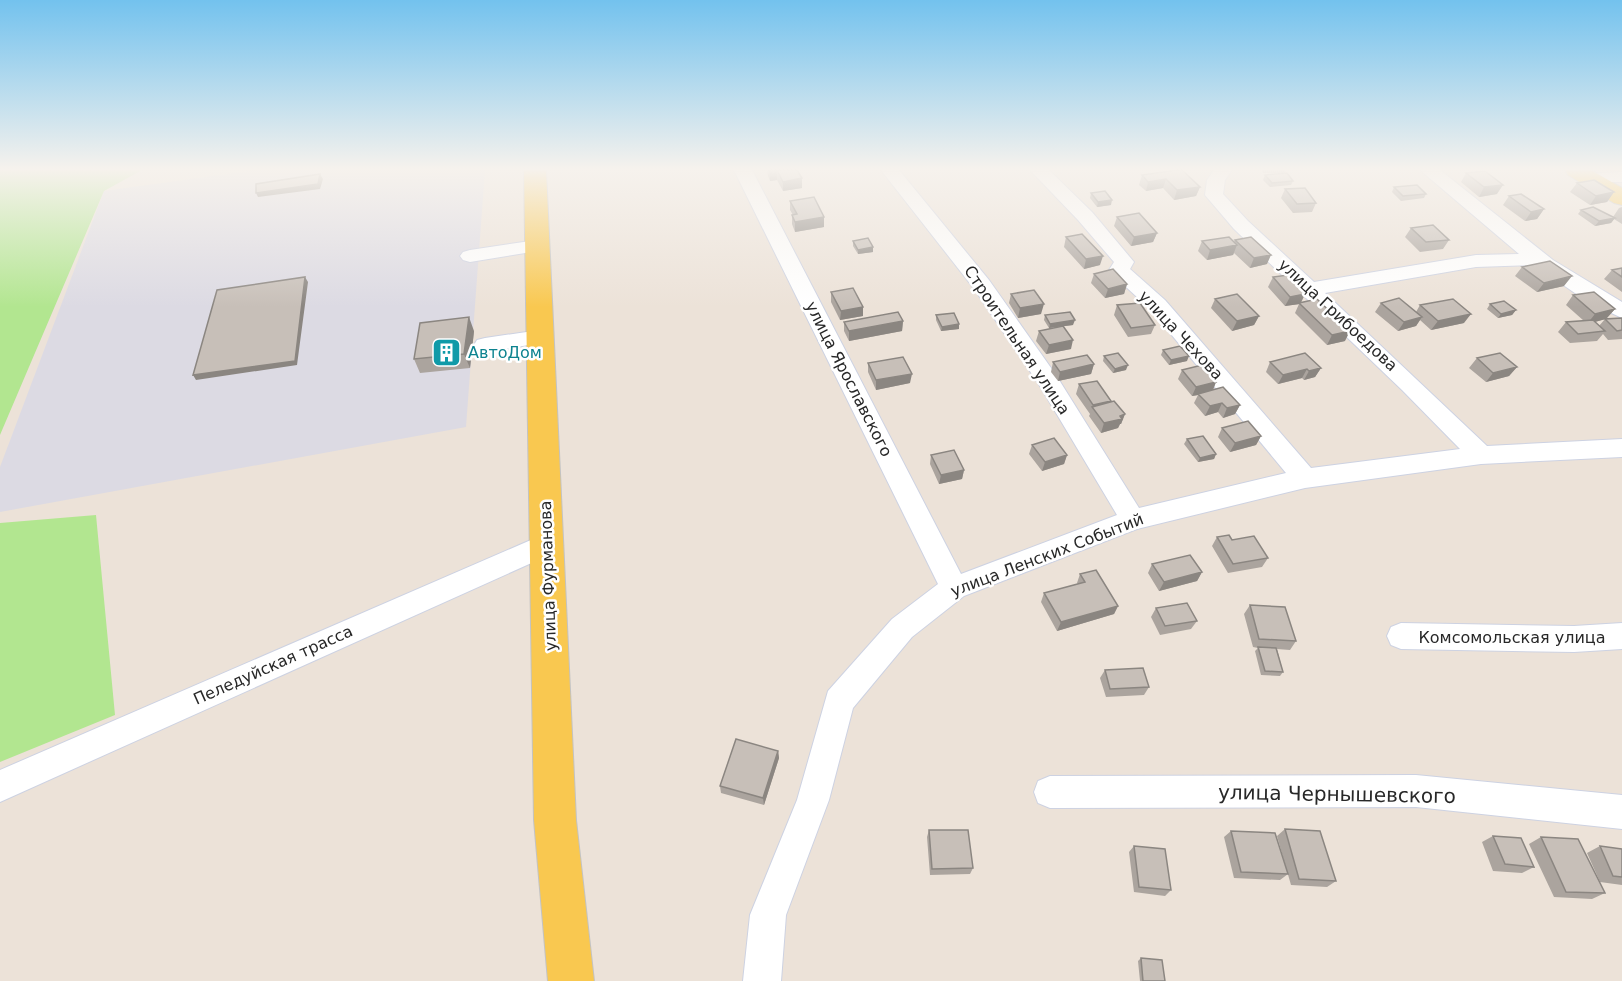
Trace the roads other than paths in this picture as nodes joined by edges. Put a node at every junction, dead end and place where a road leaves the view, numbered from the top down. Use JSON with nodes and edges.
{"nodes":[{"id":1,"x":536,"y":216,"type":"edge"},
{"id":2,"x":766,"y":216,"type":"edge"},
{"id":3,"x":927,"y":216,"type":"edge"},
{"id":4,"x":1085,"y":216,"type":"edge"},
{"id":5,"x":1233,"y":216,"type":"edge"},
{"id":6,"x":1485,"y":216,"type":"edge"},
{"id":7,"x":537,"y":246,"type":"junction"},
{"id":8,"x":470,"y":256,"type":"dead end"},
{"id":9,"x":1538,"y":259,"type":"junction"},
{"id":10,"x":1310,"y":289,"type":"junction"},
{"id":11,"x":1622,"y":311,"type":"edge"},
{"id":12,"x":540,"y":337,"type":"junction"},
{"id":13,"x":485,"y":345,"type":"dead end"},
{"id":14,"x":1622,"y":448,"type":"edge"},
{"id":15,"x":1481,"y":455,"type":"junction"},
{"id":16,"x":1305,"y":478,"type":"junction"},
{"id":17,"x":1132,"y":519,"type":"junction"},
{"id":18,"x":547,"y":544,"type":"junction"},
{"id":19,"x":954,"y":588,"type":"junction"},
{"id":20,"x":1401,"y":636,"type":"dead end"},
{"id":21,"x":1622,"y":636,"type":"edge"},
{"id":22,"x":0,"y":786,"type":"edge"},
{"id":23,"x":1050,"y":792,"type":"dead end"},
{"id":24,"x":1622,"y":812,"type":"edge"},
{"id":25,"x":571,"y":981,"type":"edge"},
{"id":26,"x":762,"y":981,"type":"edge"}],
"edges":[{"from":1,"to":7,"type":"main road","name":"улица Фурманова"},
{"from":2,"to":19,"type":"street","name":"улица Ярославского"},
{"from":3,"to":17,"type":"street","name":"Строительная улица"},
{"from":4,"to":16,"type":"street","name":"улица Чехова"},
{"from":5,"to":10,"type":"street","name":"улица Грибоедова"},
{"from":6,"to":9,"type":"street"},
{"from":7,"to":8,"type":"street"},
{"from":7,"to":12,"type":"main road","name":"улица Фурманова"},
{"from":9,"to":10,"type":"street"},
{"from":9,"to":11,"type":"street"},
{"from":10,"to":15,"type":"street","name":"улица Грибоедова"},
{"from":12,"to":13,"type":"street"},
{"from":12,"to":18,"type":"main road","name":"улица Фурманова"},
{"from":14,"to":15,"type":"street","name":"улица Ленских Событий"},
{"from":15,"to":16,"type":"street","name":"улица Ленских Событий"},
{"from":16,"to":17,"type":"street","name":"улица Ленских Событий"},
{"from":17,"to":19,"type":"street","name":"улица Ленских Событий"},
{"from":18,"to":22,"type":"street","name":"Пеледуйская трасса"},
{"from":18,"to":25,"type":"main road","name":"улица Фурманова"},
{"from":19,"to":26,"type":"street","name":"улица Ленских Событий"},
{"from":20,"to":21,"type":"street","name":"Комсомольская улица"},
{"from":23,"to":24,"type":"street","name":"улица Чернышевского"}]}
